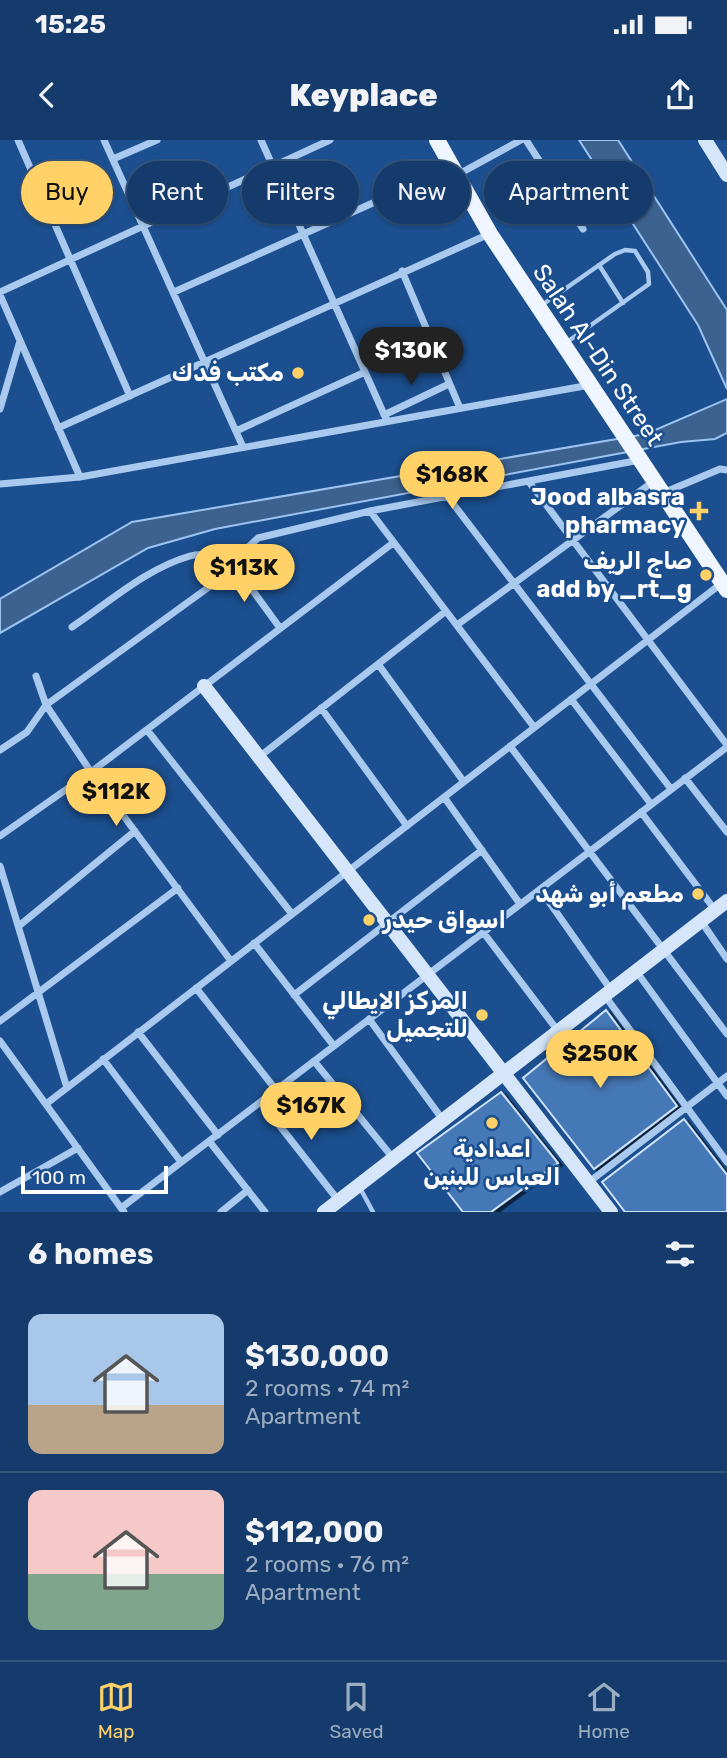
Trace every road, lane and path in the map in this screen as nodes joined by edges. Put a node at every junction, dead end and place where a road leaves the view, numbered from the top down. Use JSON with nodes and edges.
{"nodes":[{"id":1,"x":18,"y":140,"type":"edge"},
{"id":2,"x":104,"y":140,"type":"edge"},
{"id":3,"x":157,"y":140,"type":"edge"},
{"id":4,"x":261,"y":140,"type":"edge"},
{"id":5,"x":330,"y":140,"type":"edge"},
{"id":6,"x":437,"y":140,"type":"edge"},
{"id":7,"x":521,"y":140,"type":"edge"},
{"id":8,"x":526,"y":140,"type":"edge"},
{"id":9,"x":705,"y":140,"type":"edge"},
{"id":10,"x":113,"y":159,"type":"junction"},
{"id":11,"x":271,"y":161,"type":"edge"},
{"id":12,"x":284,"y":161,"type":"edge"},
{"id":13,"x":449,"y":161,"type":"edge"},
{"id":14,"x":470,"y":164,"type":"edge"},
{"id":15,"x":727,"y":175,"type":"edge"},
{"id":16,"x":242,"y":180,"type":"edge"},
{"id":17,"x":470,"y":199,"type":"edge"},
{"id":18,"x":373,"y":206,"type":"edge"},
{"id":19,"x":299,"y":224,"type":"edge"},
{"id":20,"x":144,"y":226,"type":"junction"},
{"id":21,"x":583,"y":229,"type":"dead end"},
{"id":22,"x":490,"y":234,"type":"junction"},
{"id":23,"x":304,"y":236,"type":"junction"},
{"id":24,"x":71,"y":259,"type":"junction"},
{"id":25,"x":599,"y":265,"type":"junction"},
{"id":26,"x":402,"y":271,"type":"junction"},
{"id":27,"x":174,"y":292,"type":"junction"},
{"id":28,"x":0,"y":293,"type":"edge"},
{"id":29,"x":335,"y":302,"type":"junction"},
{"id":30,"x":623,"y":303,"type":"junction"},
{"id":31,"x":539,"y":307,"type":"junction"},
{"id":32,"x":20,"y":341,"type":"junction"},
{"id":33,"x":564,"y":344,"type":"junction"},
{"id":34,"x":205,"y":361,"type":"junction"},
{"id":35,"x":365,"y":372,"type":"junction"},
{"id":36,"x":449,"y":384,"type":"junction"},
{"id":37,"x":591,"y":385,"type":"junction"},
{"id":38,"x":130,"y":396,"type":"junction"},
{"id":39,"x":0,"y":408,"type":"edge"},
{"id":40,"x":460,"y":408,"type":"junction"},
{"id":41,"x":386,"y":418,"type":"junction"},
{"id":42,"x":58,"y":428,"type":"junction"},
{"id":43,"x":236,"y":431,"type":"junction"},
{"id":44,"x":243,"y":447,"type":"junction"},
{"id":45,"x":640,"y":460,"type":"junction"},
{"id":46,"x":727,"y":470,"type":"edge"},
{"id":47,"x":80,"y":477,"type":"junction"},
{"id":48,"x":529,"y":482,"type":"junction"},
{"id":49,"x":0,"y":484,"type":"edge"},
{"id":50,"x":659,"y":487,"type":"junction"},
{"id":51,"x":449,"y":497,"type":"junction"},
{"id":52,"x":370,"y":511,"type":"junction"},
{"id":53,"x":573,"y":540,"type":"junction"},
{"id":54,"x":393,"y":542,"type":"junction"},
{"id":55,"x":221,"y":558,"type":"junction"},
{"id":56,"x":232,"y":562,"type":"junction"},
{"id":57,"x":514,"y":583,"type":"junction"},
{"id":58,"x":725,"y":587,"type":"edge"},
{"id":59,"x":446,"y":611,"type":"junction"},
{"id":60,"x":457,"y":625,"type":"junction"},
{"id":61,"x":72,"y":627,"type":"dead end"},
{"id":62,"x":280,"y":628,"type":"junction"},
{"id":63,"x":648,"y":640,"type":"junction"},
{"id":64,"x":378,"y":664,"type":"junction"},
{"id":65,"x":36,"y":676,"type":"dead end"},
{"id":66,"x":591,"y":684,"type":"junction"},
{"id":67,"x":204,"y":686,"type":"junction"},
{"id":68,"x":571,"y":699,"type":"junction"},
{"id":69,"x":46,"y":705,"type":"junction"},
{"id":70,"x":321,"y":708,"type":"junction"},
{"id":71,"x":534,"y":727,"type":"junction"},
{"id":72,"x":147,"y":730,"type":"junction"},
{"id":73,"x":510,"y":746,"type":"junction"},
{"id":74,"x":727,"y":746,"type":"edge"},
{"id":75,"x":0,"y":750,"type":"edge"},
{"id":76,"x":259,"y":758,"type":"junction"},
{"id":77,"x":91,"y":772,"type":"junction"},
{"id":78,"x":685,"y":778,"type":"junction"},
{"id":79,"x":464,"y":782,"type":"junction"},
{"id":80,"x":671,"y":789,"type":"junction"},
{"id":81,"x":444,"y":797,"type":"junction"},
{"id":82,"x":651,"y":804,"type":"junction"},
{"id":83,"x":641,"y":812,"type":"junction"},
{"id":84,"x":407,"y":826,"type":"junction"},
{"id":85,"x":135,"y":831,"type":"junction"},
{"id":86,"x":727,"y":832,"type":"edge"},
{"id":87,"x":0,"y":836,"type":"edge"},
{"id":88,"x":482,"y":850,"type":"junction"},
{"id":89,"x":589,"y":852,"type":"junction"},
{"id":90,"x":0,"y":866,"type":"edge"},
{"id":91,"x":347,"y":872,"type":"junction"},
{"id":92,"x":178,"y":888,"type":"junction"},
{"id":93,"x":540,"y":889,"type":"junction"},
{"id":94,"x":520,"y":904,"type":"junction"},
{"id":95,"x":721,"y":906,"type":"edge"},
{"id":96,"x":292,"y":914,"type":"junction"},
{"id":97,"x":701,"y":921,"type":"junction"},
{"id":98,"x":387,"y":923,"type":"junction"},
{"id":99,"x":20,"y":925,"type":"junction"},
{"id":100,"x":483,"y":932,"type":"junction"},
{"id":101,"x":254,"y":943,"type":"junction"},
{"id":102,"x":662,"y":951,"type":"junction"},
{"id":103,"x":727,"y":959,"type":"edge"},
{"id":104,"x":232,"y":961,"type":"junction"},
{"id":105,"x":636,"y":971,"type":"junction"},
{"id":106,"x":427,"y":975,"type":"junction"},
{"id":107,"x":196,"y":988,"type":"junction"},
{"id":108,"x":40,"y":992,"type":"junction"},
{"id":109,"x":608,"y":993,"type":"junction"},
{"id":110,"x":294,"y":995,"type":"junction"},
{"id":111,"x":369,"y":1019,"type":"junction"},
{"id":112,"x":0,"y":1021,"type":"edge"},
{"id":113,"x":558,"y":1031,"type":"junction"},
{"id":114,"x":138,"y":1032,"type":"junction"},
{"id":115,"x":727,"y":1034,"type":"edge"},
{"id":116,"x":0,"y":1041,"type":"edge"},
{"id":117,"x":334,"y":1046,"type":"junction"},
{"id":118,"x":103,"y":1059,"type":"junction"},
{"id":119,"x":314,"y":1061,"type":"junction"},
{"id":120,"x":503,"y":1074,"type":"junction"},
{"id":121,"x":727,"y":1076,"type":"edge"},
{"id":122,"x":718,"y":1083,"type":"junction"},
{"id":123,"x":67,"y":1087,"type":"junction"},
{"id":124,"x":276,"y":1090,"type":"junction"},
{"id":125,"x":727,"y":1096,"type":"edge"},
{"id":126,"x":261,"y":1102,"type":"junction"},
{"id":127,"x":46,"y":1104,"type":"junction"},
{"id":128,"x":687,"y":1107,"type":"junction"},
{"id":129,"x":443,"y":1120,"type":"junction"},
{"id":130,"x":218,"y":1135,"type":"junction"},
{"id":131,"x":209,"y":1141,"type":"junction"},
{"id":132,"x":78,"y":1148,"type":"junction"},
{"id":133,"x":393,"y":1159,"type":"junction"},
{"id":134,"x":181,"y":1162,"type":"junction"},
{"id":135,"x":727,"y":1162,"type":"edge"},
{"id":136,"x":588,"y":1183,"type":"junction"},
{"id":137,"x":359,"y":1185,"type":"junction"},
{"id":138,"x":248,"y":1190,"type":"junction"},
{"id":139,"x":0,"y":1192,"type":"edge"},
{"id":140,"x":339,"y":1201,"type":"junction"},
{"id":141,"x":123,"y":1210,"type":"edge"},
{"id":142,"x":221,"y":1212,"type":"edge"},
{"id":143,"x":265,"y":1212,"type":"edge"},
{"id":144,"x":324,"y":1212,"type":"edge"},
{"id":145,"x":373,"y":1212,"type":"edge"},
{"id":146,"x":611,"y":1212,"type":"edge"}],
"edges":[{"from":1,"to":24,"type":"street"},
{"from":2,"to":10,"type":"street"},
{"from":3,"to":10,"type":"street"},
{"from":4,"to":11,"type":"street"},
{"from":5,"to":12,"type":"street"},
{"from":6,"to":13,"type":"main road","name":"Salah Al-Din Street"},
{"from":7,"to":14,"type":"street"},
{"from":8,"to":21,"type":"street"},
{"from":9,"to":15,"type":"street"},
{"from":10,"to":20,"type":"street"},
{"from":16,"to":20,"type":"street"},
{"from":17,"to":22,"type":"main road","name":"Salah Al-Din Street"},
{"from":18,"to":23,"type":"street"},
{"from":19,"to":23,"type":"street"},
{"from":20,"to":24,"type":"street"},
{"from":20,"to":27,"type":"street"},
{"from":22,"to":26,"type":"street"},
{"from":22,"to":31,"type":"main road","name":"Salah Al-Din Street"},
{"from":23,"to":27,"type":"street"},
{"from":23,"to":29,"type":"street"},
{"from":24,"to":28,"type":"street"},
{"from":24,"to":38,"type":"street"},
{"from":25,"to":30,"type":"lane"},
{"from":25,"to":30,"type":"lane"},
{"from":25,"to":31,"type":"lane"},
{"from":26,"to":29,"type":"street"},
{"from":26,"to":36,"type":"street"},
{"from":27,"to":34,"type":"street"},
{"from":28,"to":32,"type":"street"},
{"from":29,"to":34,"type":"street"},
{"from":29,"to":35,"type":"street"},
{"from":30,"to":33,"type":"lane"},
{"from":31,"to":33,"type":"main road","name":"Salah Al-Din Street"},
{"from":32,"to":39,"type":"street"},
{"from":32,"to":42,"type":"street"},
{"from":33,"to":37,"type":"main road","name":"Salah Al-Din Street"},
{"from":34,"to":38,"type":"street"},
{"from":34,"to":43,"type":"street"},
{"from":35,"to":41,"type":"street"},
{"from":35,"to":43,"type":"street"},
{"from":36,"to":40,"type":"street"},
{"from":36,"to":41,"type":"street"},
{"from":37,"to":40,"type":"street"},
{"from":37,"to":45,"type":"main road","name":"Salah Al-Din Street"},
{"from":38,"to":42,"type":"street"},
{"from":40,"to":41,"type":"street"},
{"from":41,"to":44,"type":"street"},
{"from":42,"to":47,"type":"street"},
{"from":43,"to":44,"type":"street"},
{"from":44,"to":47,"type":"street"},
{"from":45,"to":48,"type":"street"},
{"from":45,"to":50,"type":"main road","name":"Salah Al-Din Street"},
{"from":46,"to":50,"type":"street"},
{"from":47,"to":49,"type":"street"},
{"from":48,"to":51,"type":"street"},
{"from":48,"to":53,"type":"street"},
{"from":50,"to":53,"type":"street"},
{"from":50,"to":58,"type":"main road","name":"Salah Al-Din Street"},
{"from":51,"to":52,"type":"street"},
{"from":51,"to":57,"type":"street"},
{"from":52,"to":54,"type":"street"},
{"from":52,"to":56,"type":"street"},
{"from":53,"to":57,"type":"street"},
{"from":53,"to":63,"type":"street"},
{"from":54,"to":59,"type":"street"},
{"from":54,"to":62,"type":"street"},
{"from":55,"to":56,"type":"street"},
{"from":55,"to":61,"type":"street"},
{"from":55,"to":69,"type":"street"},
{"from":56,"to":62,"type":"street"},
{"from":57,"to":60,"type":"street"},
{"from":57,"to":66,"type":"street"},
{"from":58,"to":63,"type":"street"},
{"from":59,"to":60,"type":"street"},
{"from":59,"to":64,"type":"street"},
{"from":60,"to":71,"type":"street"},
{"from":62,"to":67,"type":"street"},
{"from":63,"to":66,"type":"street"},
{"from":63,"to":74,"type":"street"},
{"from":64,"to":70,"type":"street"},
{"from":64,"to":79,"type":"street"},
{"from":65,"to":69,"type":"street"},
{"from":66,"to":68,"type":"street"},
{"from":66,"to":80,"type":"street"},
{"from":67,"to":72,"type":"street"},
{"from":67,"to":76,"type":"street"},
{"from":68,"to":71,"type":"street"},
{"from":68,"to":82,"type":"street"},
{"from":69,"to":75,"type":"street"},
{"from":69,"to":77,"type":"street"},
{"from":70,"to":76,"type":"street"},
{"from":70,"to":84,"type":"street"},
{"from":71,"to":73,"type":"street"},
{"from":72,"to":77,"type":"street"},
{"from":72,"to":96,"type":"street"},
{"from":73,"to":79,"type":"street"},
{"from":73,"to":89,"type":"street"},
{"from":74,"to":78,"type":"street"},
{"from":76,"to":91,"type":"street"},
{"from":77,"to":85,"type":"street"},
{"from":77,"to":87,"type":"street"},
{"from":78,"to":80,"type":"street"},
{"from":78,"to":86,"type":"street"},
{"from":79,"to":81,"type":"street"},
{"from":80,"to":82,"type":"street"},
{"from":81,"to":84,"type":"street"},
{"from":81,"to":88,"type":"street"},
{"from":82,"to":83,"type":"street"},
{"from":83,"to":89,"type":"street"},
{"from":83,"to":95,"type":"street"},
{"from":84,"to":91,"type":"street"},
{"from":85,"to":92,"type":"street"},
{"from":85,"to":99,"type":"street"},
{"from":88,"to":94,"type":"street"},
{"from":88,"to":98,"type":"street"},
{"from":89,"to":93,"type":"street"},
{"from":89,"to":102,"type":"street"},
{"from":90,"to":99,"type":"street"},
{"from":91,"to":96,"type":"street"},
{"from":91,"to":98,"type":"street"},
{"from":92,"to":104,"type":"street"},
{"from":92,"to":108,"type":"street"},
{"from":93,"to":94,"type":"street"},
{"from":93,"to":109,"type":"street"},
{"from":94,"to":100,"type":"street"},
{"from":95,"to":97,"type":"street"},
{"from":96,"to":101,"type":"street"},
{"from":97,"to":102,"type":"street"},
{"from":97,"to":103,"type":"street"},
{"from":98,"to":106,"type":"street"},
{"from":98,"to":110,"type":"street"},
{"from":99,"to":108,"type":"street"},
{"from":100,"to":106,"type":"street"},
{"from":100,"to":113,"type":"street"},
{"from":101,"to":104,"type":"street"},
{"from":101,"to":110,"type":"street"},
{"from":102,"to":105,"type":"street"},
{"from":102,"to":115,"type":"street"},
{"from":104,"to":107,"type":"street"},
{"from":105,"to":109,"type":"street"},
{"from":105,"to":122,"type":"street"},
{"from":106,"to":111,"type":"street"},
{"from":106,"to":120,"type":"street"},
{"from":107,"to":114,"type":"street"},
{"from":107,"to":124,"type":"street"},
{"from":108,"to":112,"type":"street"},
{"from":108,"to":123,"type":"street"},
{"from":109,"to":113,"type":"street"},
{"from":109,"to":128,"type":"street"},
{"from":110,"to":117,"type":"street"},
{"from":111,"to":117,"type":"street"},
{"from":111,"to":129,"type":"street"},
{"from":113,"to":120,"type":"street"},
{"from":114,"to":118,"type":"street"},
{"from":114,"to":130,"type":"street"},
{"from":116,"to":127,"type":"street"},
{"from":117,"to":119,"type":"street"},
{"from":118,"to":123,"type":"street"},
{"from":118,"to":134,"type":"street"},
{"from":119,"to":124,"type":"street"},
{"from":119,"to":133,"type":"street"},
{"from":120,"to":129,"type":"street"},
{"from":120,"to":136,"type":"street"},
{"from":121,"to":122,"type":"street"},
{"from":122,"to":125,"type":"street"},
{"from":122,"to":128,"type":"street"},
{"from":123,"to":127,"type":"street"},
{"from":124,"to":126,"type":"street"},
{"from":126,"to":130,"type":"street"},
{"from":126,"to":140,"type":"street"},
{"from":127,"to":132,"type":"street"},
{"from":128,"to":135,"type":"street"},
{"from":128,"to":136,"type":"street"},
{"from":129,"to":133,"type":"street"},
{"from":130,"to":131,"type":"street"},
{"from":131,"to":134,"type":"street"},
{"from":131,"to":138,"type":"street"},
{"from":132,"to":139,"type":"street"},
{"from":132,"to":141,"type":"street"},
{"from":133,"to":137,"type":"street"},
{"from":134,"to":141,"type":"street"},
{"from":136,"to":146,"type":"street"},
{"from":137,"to":140,"type":"street"},
{"from":137,"to":145,"type":"lane"},
{"from":138,"to":142,"type":"street"},
{"from":138,"to":143,"type":"street"},
{"from":140,"to":144,"type":"street"}]}
